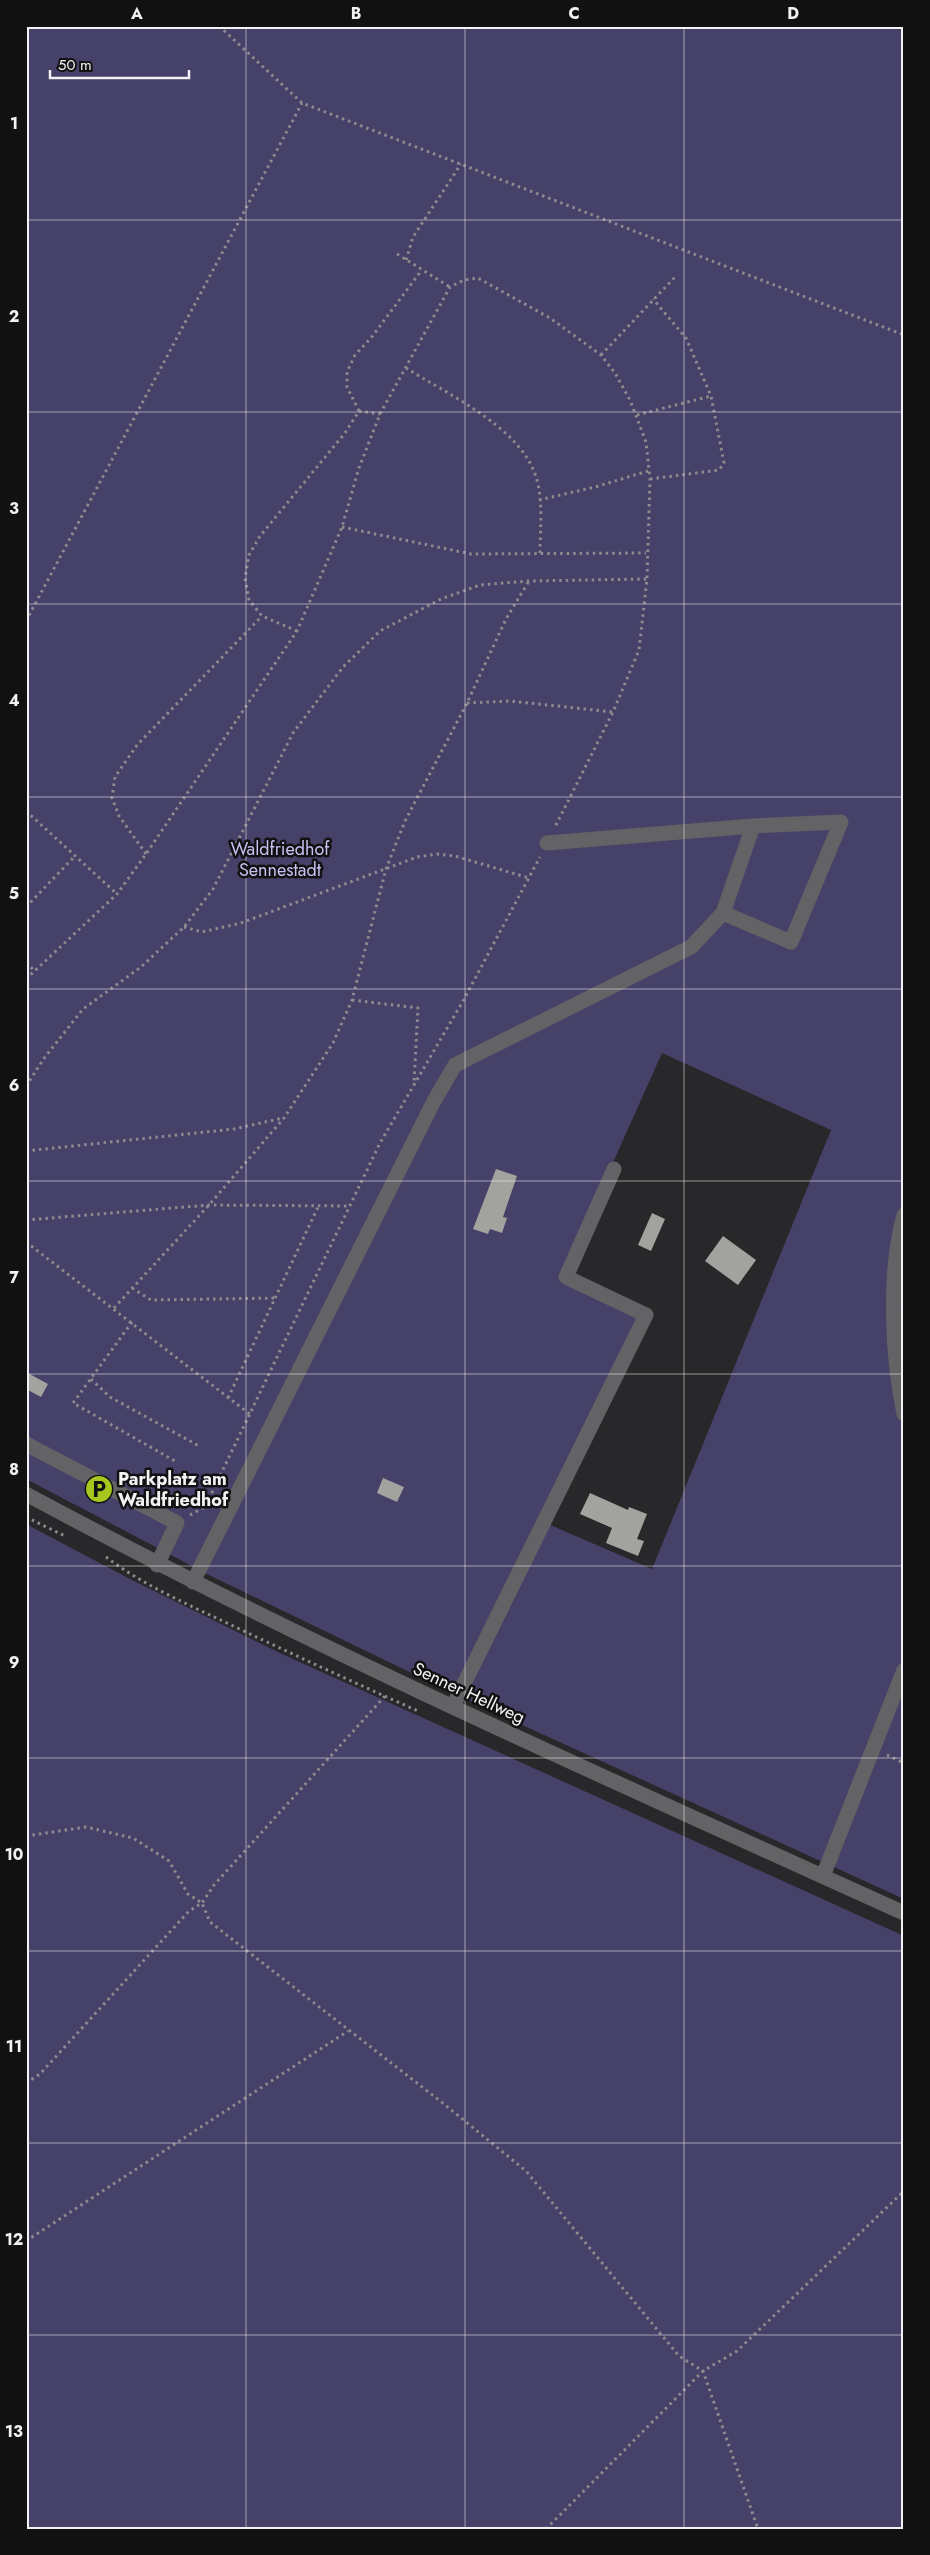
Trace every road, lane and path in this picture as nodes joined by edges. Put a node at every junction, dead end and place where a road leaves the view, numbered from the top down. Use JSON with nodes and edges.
{"nodes":[{"id":1,"x":219,"y":26,"type":"edge"},
{"id":2,"x":302,"y":103,"type":"junction"},
{"id":3,"x":461,"y":164,"type":"junction"},
{"id":4,"x":397,"y":254,"type":"dead end"},
{"id":5,"x":406,"y":260,"type":"junction"},
{"id":6,"x":421,"y":271,"type":"junction"},
{"id":7,"x":675,"y":277,"type":"dead end"},
{"id":8,"x":450,"y":287,"type":"junction"},
{"id":9,"x":653,"y":299,"type":"junction"},
{"id":10,"x":904,"y":335,"type":"edge"},
{"id":11,"x":601,"y":355,"type":"junction"},
{"id":12,"x":406,"y":368,"type":"junction"},
{"id":13,"x":711,"y":396,"type":"junction"},
{"id":14,"x":359,"y":411,"type":"junction"},
{"id":15,"x":380,"y":414,"type":"junction"},
{"id":16,"x":637,"y":415,"type":"junction"},
{"id":17,"x":648,"y":471,"type":"junction"},
{"id":18,"x":650,"y":479,"type":"junction"},
{"id":19,"x":539,"y":500,"type":"junction"},
{"id":20,"x":342,"y":527,"type":"junction"},
{"id":21,"x":646,"y":553,"type":"junction"},
{"id":22,"x":540,"y":554,"type":"junction"},
{"id":23,"x":647,"y":580,"type":"junction"},
{"id":24,"x":529,"y":581,"type":"junction"},
{"id":25,"x":262,"y":616,"type":"junction"},
{"id":26,"x":26,"y":621,"type":"edge"},
{"id":27,"x":297,"y":631,"type":"junction"},
{"id":28,"x":467,"y":703,"type":"junction"},
{"id":29,"x":613,"y":712,"type":"junction"},
{"id":30,"x":26,"y":811,"type":"edge"},
{"id":31,"x":752,"y":826,"type":"junction"},
{"id":32,"x":547,"y":843,"type":"junction"},
{"id":33,"x":146,"y":854,"type":"junction"},
{"id":34,"x":75,"y":856,"type":"junction"},
{"id":35,"x":386,"y":869,"type":"junction"},
{"id":36,"x":529,"y":878,"type":"junction"},
{"id":37,"x":117,"y":894,"type":"junction"},
{"id":38,"x":26,"y":907,"type":"edge"},
{"id":39,"x":723,"y":913,"type":"junction"},
{"id":40,"x":184,"y":927,"type":"junction"},
{"id":41,"x":26,"y":963,"type":"edge"},
{"id":42,"x":35,"y":971,"type":"junction"},
{"id":43,"x":26,"y":979,"type":"edge"},
{"id":44,"x":352,"y":1000,"type":"junction"},
{"id":45,"x":414,"y":1084,"type":"junction"},
{"id":46,"x":26,"y":1086,"type":"edge"},
{"id":47,"x":284,"y":1118,"type":"junction"},
{"id":48,"x":26,"y":1151,"type":"edge"},
{"id":49,"x":614,"y":1169,"type":"dead end"},
{"id":50,"x":209,"y":1205,"type":"junction"},
{"id":51,"x":319,"y":1205,"type":"junction"},
{"id":52,"x":350,"y":1206,"type":"junction"},
{"id":53,"x":904,"y":1215,"type":"edge"},
{"id":54,"x":26,"y":1220,"type":"edge"},
{"id":55,"x":26,"y":1242,"type":"edge"},
{"id":56,"x":132,"y":1288,"type":"junction"},
{"id":57,"x":276,"y":1298,"type":"junction"},
{"id":58,"x":114,"y":1308,"type":"junction"},
{"id":59,"x":132,"y":1322,"type":"junction"},
{"id":60,"x":91,"y":1379,"type":"junction"},
{"id":61,"x":228,"y":1398,"type":"junction"},
{"id":62,"x":904,"y":1414,"type":"edge"},
{"id":63,"x":251,"y":1415,"type":"junction"},
{"id":64,"x":26,"y":1444,"type":"edge"},
{"id":65,"x":199,"y":1446,"type":"dead end"},
{"id":66,"x":175,"y":1461,"type":"dead end"},
{"id":67,"x":26,"y":1494,"type":"edge"},
{"id":68,"x":26,"y":1517,"type":"edge"},
{"id":69,"x":177,"y":1523,"type":"junction"},
{"id":70,"x":69,"y":1538,"type":"dead end"},
{"id":71,"x":157,"y":1564,"type":"junction"},
{"id":72,"x":193,"y":1582,"type":"junction"},
{"id":73,"x":904,"y":1670,"type":"edge"},
{"id":74,"x":397,"y":1681,"type":"junction"},
{"id":75,"x":453,"y":1706,"type":"junction"},
{"id":76,"x":26,"y":1836,"type":"edge"},
{"id":77,"x":823,"y":1876,"type":"junction"},
{"id":78,"x":202,"y":1904,"type":"junction"},
{"id":79,"x":904,"y":1913,"type":"edge"},
{"id":80,"x":348,"y":2031,"type":"junction"},
{"id":81,"x":26,"y":2083,"type":"edge"},
{"id":82,"x":904,"y":2191,"type":"edge"},
{"id":83,"x":26,"y":2240,"type":"edge"},
{"id":84,"x":703,"y":2371,"type":"junction"},
{"id":85,"x":546,"y":2529,"type":"edge"},
{"id":86,"x":758,"y":2529,"type":"edge"}],
"edges":[{"from":1,"to":2,"type":"path"},
{"from":2,"to":3,"type":"path"},
{"from":2,"to":26,"type":"path"},
{"from":3,"to":5,"type":"path"},
{"from":3,"to":10,"type":"path"},
{"from":4,"to":5,"type":"path"},
{"from":5,"to":6,"type":"path"},
{"from":6,"to":8,"type":"path"},
{"from":6,"to":14,"type":"path"},
{"from":7,"to":9,"type":"path"},
{"from":8,"to":11,"type":"path"},
{"from":8,"to":12,"type":"path"},
{"from":9,"to":11,"type":"path"},
{"from":9,"to":13,"type":"path"},
{"from":11,"to":16,"type":"path"},
{"from":12,"to":15,"type":"path"},
{"from":12,"to":19,"type":"path"},
{"from":13,"to":16,"type":"path"},
{"from":13,"to":18,"type":"path"},
{"from":14,"to":15,"type":"path"},
{"from":14,"to":25,"type":"path"},
{"from":15,"to":20,"type":"path"},
{"from":16,"to":17,"type":"path"},
{"from":17,"to":18,"type":"path"},
{"from":17,"to":19,"type":"path"},
{"from":18,"to":21,"type":"path"},
{"from":19,"to":22,"type":"path"},
{"from":20,"to":22,"type":"path"},
{"from":20,"to":27,"type":"path"},
{"from":21,"to":22,"type":"path"},
{"from":21,"to":23,"type":"path"},
{"from":23,"to":24,"type":"path"},
{"from":23,"to":29,"type":"path"},
{"from":24,"to":28,"type":"path"},
{"from":24,"to":40,"type":"path"},
{"from":25,"to":27,"type":"path"},
{"from":25,"to":33,"type":"path"},
{"from":27,"to":33,"type":"path"},
{"from":28,"to":29,"type":"path"},
{"from":28,"to":35,"type":"path"},
{"from":29,"to":32,"type":"path"},
{"from":30,"to":34,"type":"path"},
{"from":31,"to":32,"type":"street"},
{"from":31,"to":39,"type":"street"},
{"from":31,"to":39,"type":"street"},
{"from":32,"to":36,"type":"path"},
{"from":33,"to":37,"type":"path"},
{"from":34,"to":37,"type":"path"},
{"from":34,"to":38,"type":"path"},
{"from":35,"to":36,"type":"path"},
{"from":35,"to":40,"type":"path"},
{"from":35,"to":44,"type":"path"},
{"from":36,"to":45,"type":"path"},
{"from":37,"to":42,"type":"path"},
{"from":39,"to":72,"type":"street"},
{"from":40,"to":46,"type":"path"},
{"from":41,"to":42,"type":"path"},
{"from":42,"to":43,"type":"path"},
{"from":44,"to":45,"type":"path"},
{"from":44,"to":47,"type":"path"},
{"from":45,"to":52,"type":"path"},
{"from":47,"to":48,"type":"path"},
{"from":47,"to":50,"type":"path"},
{"from":49,"to":75,"type":"street"},
{"from":50,"to":51,"type":"path"},
{"from":50,"to":54,"type":"path"},
{"from":50,"to":56,"type":"path"},
{"from":51,"to":52,"type":"path"},
{"from":51,"to":57,"type":"path"},
{"from":52,"to":63,"type":"path"},
{"from":53,"to":62,"type":"street"},
{"from":55,"to":58,"type":"path"},
{"from":56,"to":57,"type":"path"},
{"from":56,"to":58,"type":"path"},
{"from":57,"to":61,"type":"path"},
{"from":58,"to":59,"type":"path"},
{"from":59,"to":60,"type":"path"},
{"from":59,"to":61,"type":"path"},
{"from":60,"to":65,"type":"path"},
{"from":60,"to":66,"type":"path"},
{"from":61,"to":63,"type":"path"},
{"from":63,"to":69,"type":"path"},
{"from":64,"to":69,"type":"street"},
{"from":67,"to":71,"type":"street","name":"Senner Hellweg"},
{"from":68,"to":70,"type":"path"},
{"from":69,"to":71,"type":"street"},
{"from":71,"to":72,"type":"street","name":"Senner Hellweg"},
{"from":72,"to":74,"type":"street","name":"Senner Hellweg"},
{"from":73,"to":77,"type":"street"},
{"from":74,"to":75,"type":"street","name":"Senner Hellweg"},
{"from":74,"to":78,"type":"path"},
{"from":75,"to":77,"type":"street","name":"Senner Hellweg"},
{"from":76,"to":78,"type":"path"},
{"from":77,"to":79,"type":"street","name":"Senner Hellweg"},
{"from":78,"to":80,"type":"path"},
{"from":78,"to":81,"type":"path"},
{"from":80,"to":83,"type":"path"},
{"from":80,"to":84,"type":"path"},
{"from":82,"to":84,"type":"path"},
{"from":84,"to":85,"type":"path"},
{"from":84,"to":86,"type":"path"}]}
